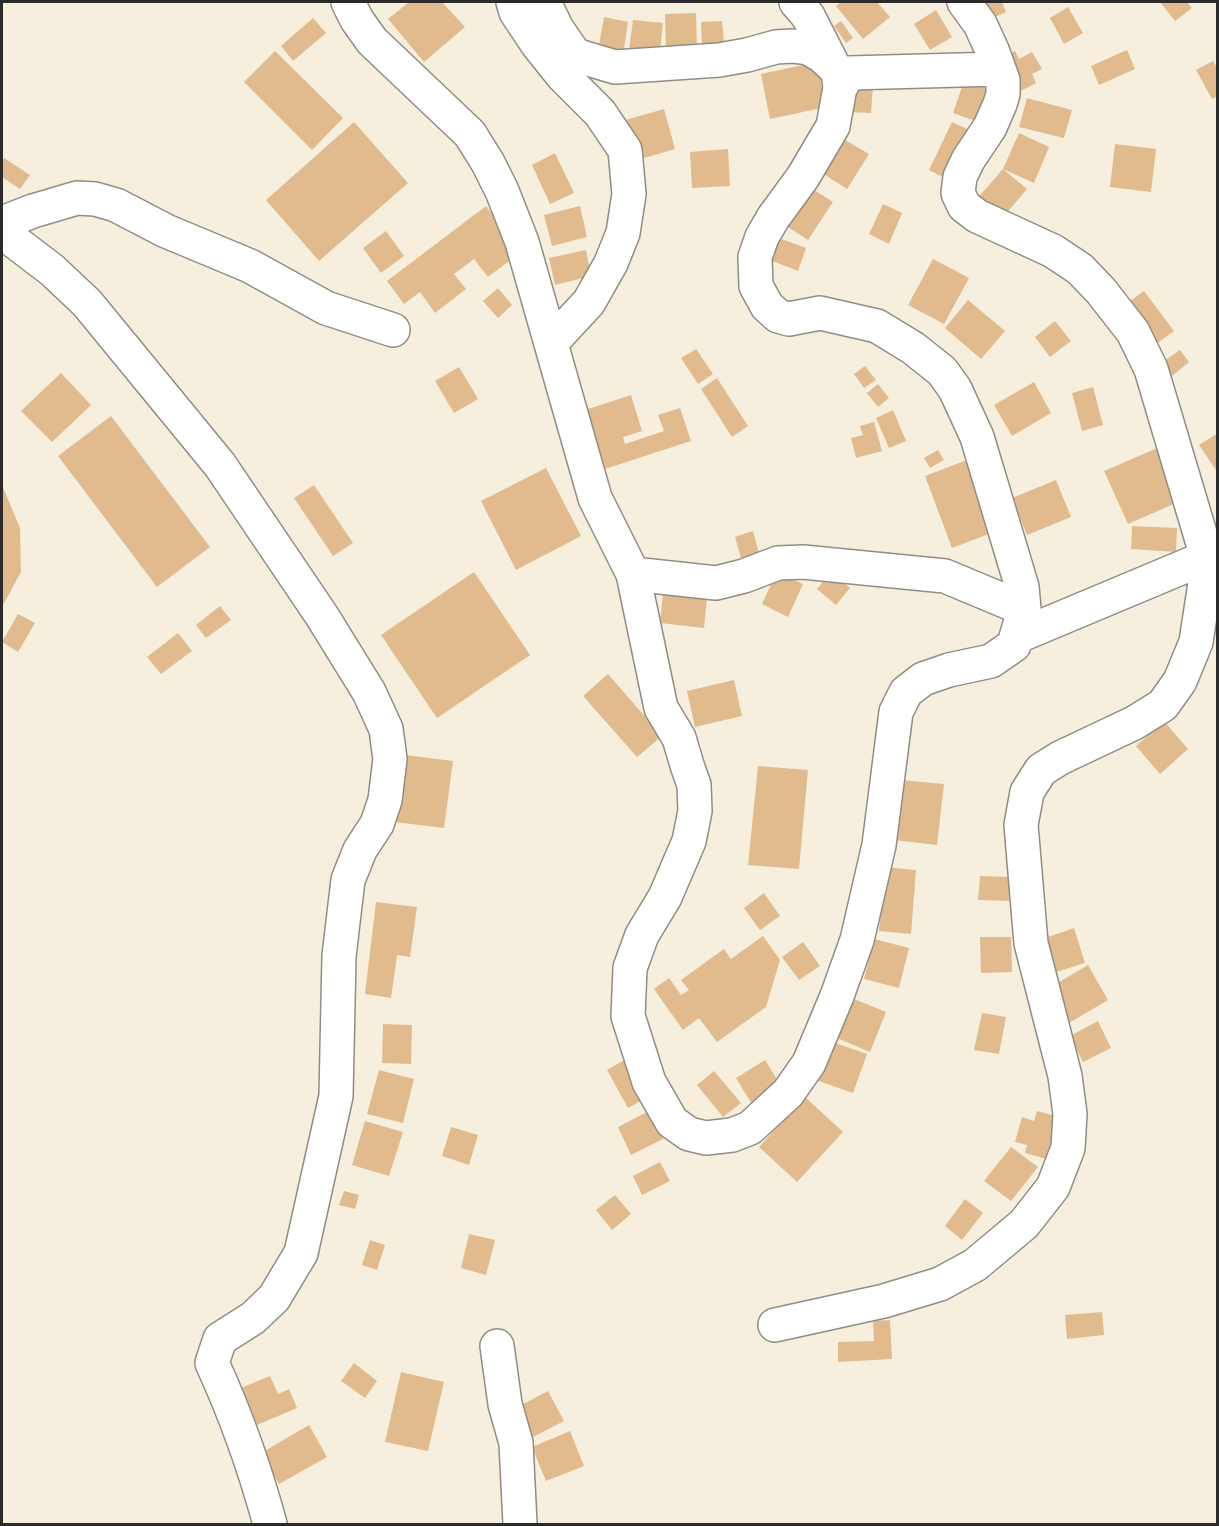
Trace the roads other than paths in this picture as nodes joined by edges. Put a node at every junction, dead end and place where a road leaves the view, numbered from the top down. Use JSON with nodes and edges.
{"nodes":[{"id":1,"x":348,"y":2,"type":"edge"},
{"id":2,"x":513,"y":2,"type":"edge"},
{"id":3,"x":544,"y":2,"type":"edge"},
{"id":4,"x":796,"y":2,"type":"edge"},
{"id":5,"x":964,"y":2,"type":"edge"},
{"id":6,"x":998,"y":69,"type":"junction"},
{"id":7,"x":837,"y":77,"type":"junction"},
{"id":8,"x":2,"y":223,"type":"edge"},
{"id":9,"x":2,"y":232,"type":"edge"},
{"id":10,"x":393,"y":330,"type":"dead end"},
{"id":11,"x":551,"y":343,"type":"junction"},
{"id":12,"x":1207,"y":557,"type":"junction"},
{"id":13,"x":633,"y":574,"type":"junction"},
{"id":14,"x":1020,"y":623,"type":"junction"},
{"id":15,"x":775,"y":1325,"type":"dead end"},
{"id":16,"x":497,"y":1346,"type":"dead end"},
{"id":17,"x":270,"y":1524,"type":"edge"},
{"id":18,"x":520,"y":1524,"type":"edge"}],
"edges":[{"from":1,"to":11,"type":"street"},
{"from":2,"to":11,"type":"street"},
{"from":3,"to":7,"type":"street"},
{"from":4,"to":7,"type":"street"},
{"from":5,"to":6,"type":"street"},
{"from":6,"to":7,"type":"street"},
{"from":6,"to":12,"type":"street"},
{"from":7,"to":14,"type":"street"},
{"from":8,"to":10,"type":"street"},
{"from":9,"to":17,"type":"street"},
{"from":11,"to":13,"type":"street"},
{"from":12,"to":14,"type":"street"},
{"from":12,"to":15,"type":"street"},
{"from":13,"to":14,"type":"street"},
{"from":13,"to":14,"type":"street"},
{"from":16,"to":18,"type":"street"}]}
